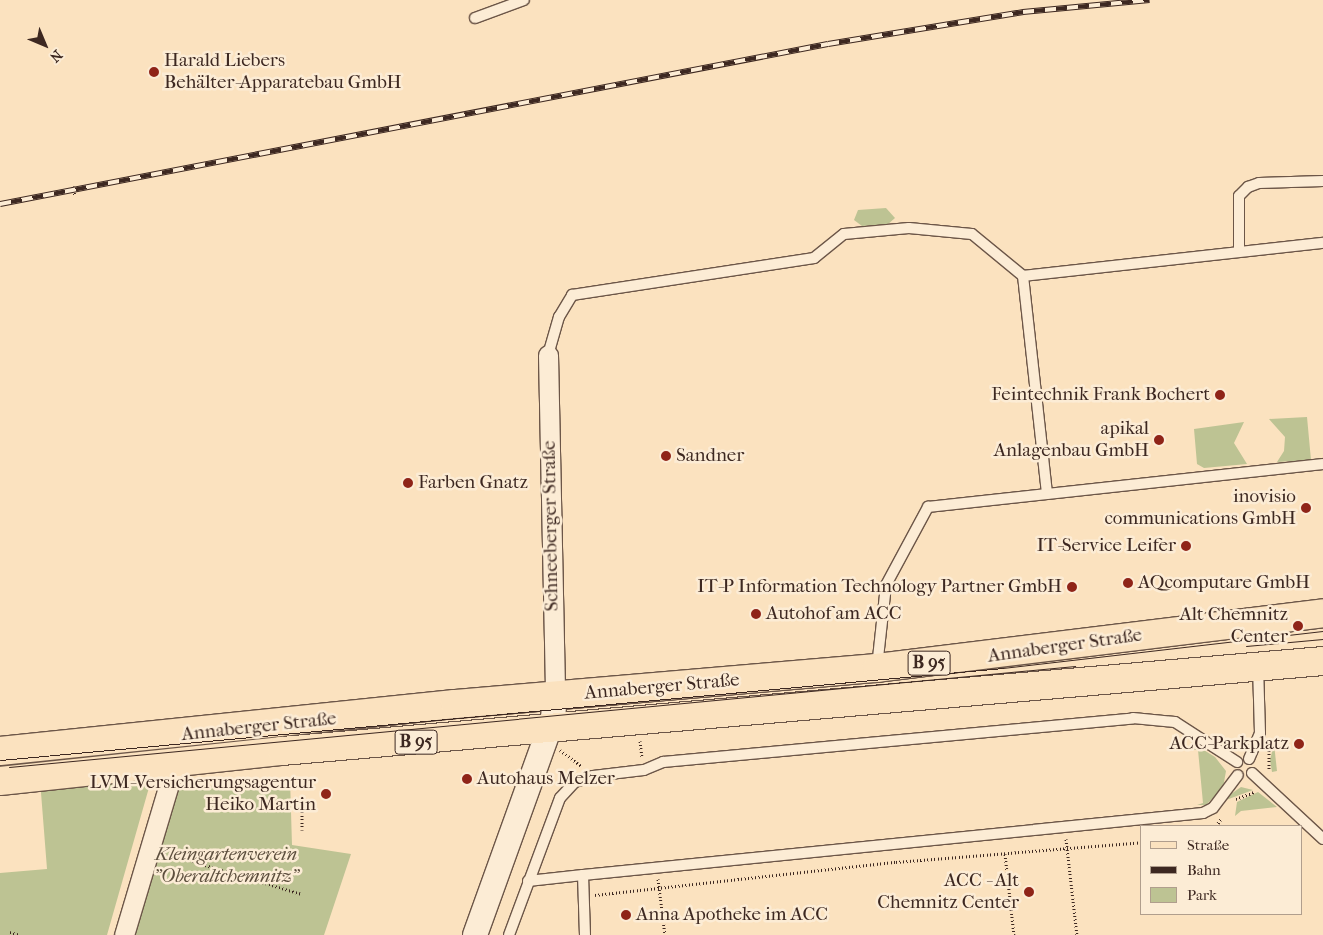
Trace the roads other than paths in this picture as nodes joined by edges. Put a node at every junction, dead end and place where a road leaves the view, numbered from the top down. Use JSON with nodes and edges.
{"nodes":[{"id":1,"x":524,"y":0,"type":"edge"},
{"id":2,"x":475,"y":18,"type":"dead end"},
{"id":3,"x":1323,"y":181,"type":"edge"},
{"id":4,"x":1323,"y":243,"type":"edge"},
{"id":5,"x":1239,"y":251,"type":"junction"},
{"id":6,"x":1023,"y":276,"type":"junction"},
{"id":7,"x":548,"y":356,"type":"joint"},
{"id":8,"x":1323,"y":464,"type":"edge"},
{"id":9,"x":1047,"y":494,"type":"junction"},
{"id":10,"x":1323,"y":613,"type":"edge"},
{"id":11,"x":1323,"y":662,"type":"edge"},
{"id":12,"x":1258,"y":666,"type":"junction"},
{"id":13,"x":877,"y":668,"type":"junction"},
{"id":14,"x":550,"y":722,"type":"junction"},
{"id":15,"x":0,"y":751,"type":"edge"},
{"id":16,"x":1249,"y":759,"type":"junction"},
{"id":17,"x":1237,"y":762,"type":"junction"},
{"id":18,"x":175,"y":764,"type":"junction"},
{"id":19,"x":1238,"y":774,"type":"junction"},
{"id":20,"x":1252,"y":774,"type":"junction"},
{"id":21,"x":0,"y":781,"type":"edge"},
{"id":22,"x":1323,"y":839,"type":"edge"},
{"id":23,"x":584,"y":875,"type":"junction"},
{"id":24,"x":528,"y":881,"type":"junction"},
{"id":25,"x":124,"y":935,"type":"edge"},
{"id":26,"x":475,"y":935,"type":"edge"},
{"id":27,"x":509,"y":935,"type":"edge"},
{"id":28,"x":585,"y":935,"type":"edge"}],
"edges":[{"from":1,"to":2,"type":"lane"},
{"from":3,"to":5,"type":"lane"},
{"from":4,"to":5,"type":"lane"},
{"from":5,"to":6,"type":"lane"},
{"from":6,"to":7,"type":"lane"},
{"from":6,"to":9,"type":"lane"},
{"from":7,"to":14,"type":"street","name":"Schneeberger Straße"},
{"from":8,"to":9,"type":"lane"},
{"from":9,"to":13,"type":"lane"},
{"from":10,"to":13,"type":"main road","name":"Annaberger Straße","number":"B 95"},
{"from":11,"to":12,"type":"main road","name":"Annaberger Straße","number":"B 95"},
{"from":12,"to":14,"type":"main road","name":"Annaberger Straße","number":"B 95"},
{"from":12,"to":16,"type":"lane"},
{"from":13,"to":14,"type":"main road","name":"Annaberger Straße","number":"B 95"},
{"from":14,"to":15,"type":"main road","name":"Annaberger Straße","number":"B 95"},
{"from":14,"to":18,"type":"main road","name":"Annaberger Straße","number":"B 95"},
{"from":14,"to":26,"type":"street"},
{"from":16,"to":17,"type":"lane"},
{"from":16,"to":20,"type":"lane"},
{"from":17,"to":19,"type":"lane"},
{"from":17,"to":24,"type":"lane"},
{"from":18,"to":21,"type":"main road","name":"Annaberger Straße","number":"B 95"},
{"from":18,"to":25,"type":"street"},
{"from":19,"to":20,"type":"lane"},
{"from":19,"to":23,"type":"lane"},
{"from":20,"to":22,"type":"lane"},
{"from":23,"to":24,"type":"lane"},
{"from":23,"to":28,"type":"lane"},
{"from":24,"to":27,"type":"lane"}]}
